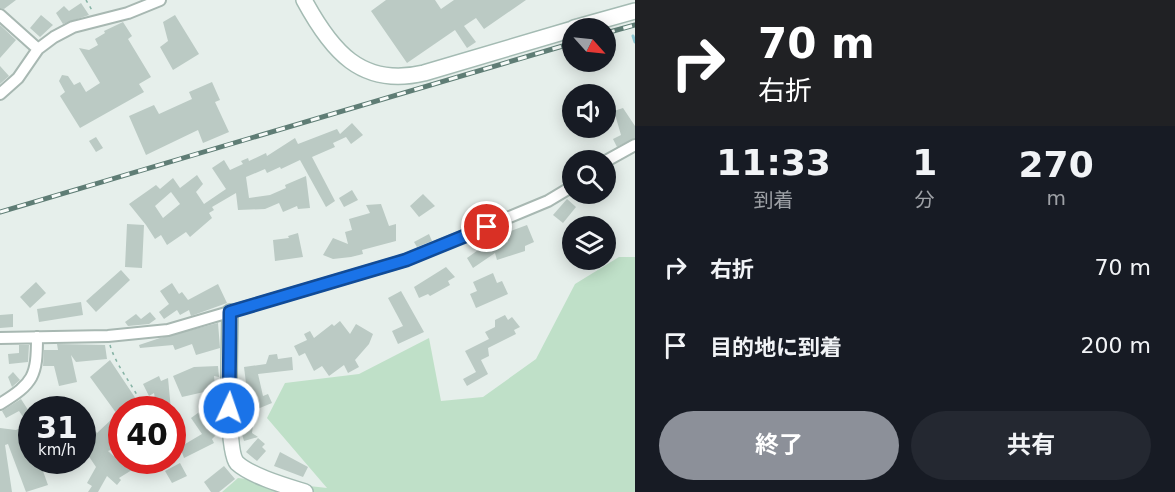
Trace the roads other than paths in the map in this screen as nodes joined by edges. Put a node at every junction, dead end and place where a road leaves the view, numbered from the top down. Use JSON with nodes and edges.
{"nodes":[{"id":1,"x":160,"y":0,"type":"edge"},
{"id":2,"x":304,"y":0,"type":"edge"},
{"id":3,"x":635,"y":11,"type":"edge"},
{"id":4,"x":0,"y":15,"type":"edge"},
{"id":5,"x":611,"y":18,"type":"edge"},
{"id":6,"x":562,"y":32,"type":"edge"},
{"id":7,"x":38,"y":49,"type":"junction"},
{"id":8,"x":0,"y":94,"type":"edge"},
{"id":9,"x":635,"y":145,"type":"edge"},
{"id":10,"x":616,"y":155,"type":"edge"},
{"id":11,"x":562,"y":193,"type":"edge"},
{"id":12,"x":230,"y":312,"type":"junction"},
{"id":13,"x":37,"y":337,"type":"junction"},
{"id":14,"x":0,"y":338,"type":"edge"},
{"id":15,"x":0,"y":404,"type":"edge"},
{"id":16,"x":305,"y":492,"type":"edge"}],
"edges":[{"from":1,"to":7,"type":"street"},
{"from":2,"to":6,"type":"street"},
{"from":3,"to":5,"type":"street"},
{"from":4,"to":7,"type":"street"},
{"from":7,"to":8,"type":"street"},
{"from":9,"to":10,"type":"street"},
{"from":11,"to":12,"type":"street"},
{"from":12,"to":13,"type":"street"},
{"from":12,"to":16,"type":"street"},
{"from":13,"to":14,"type":"street"},
{"from":13,"to":15,"type":"street"}]}
